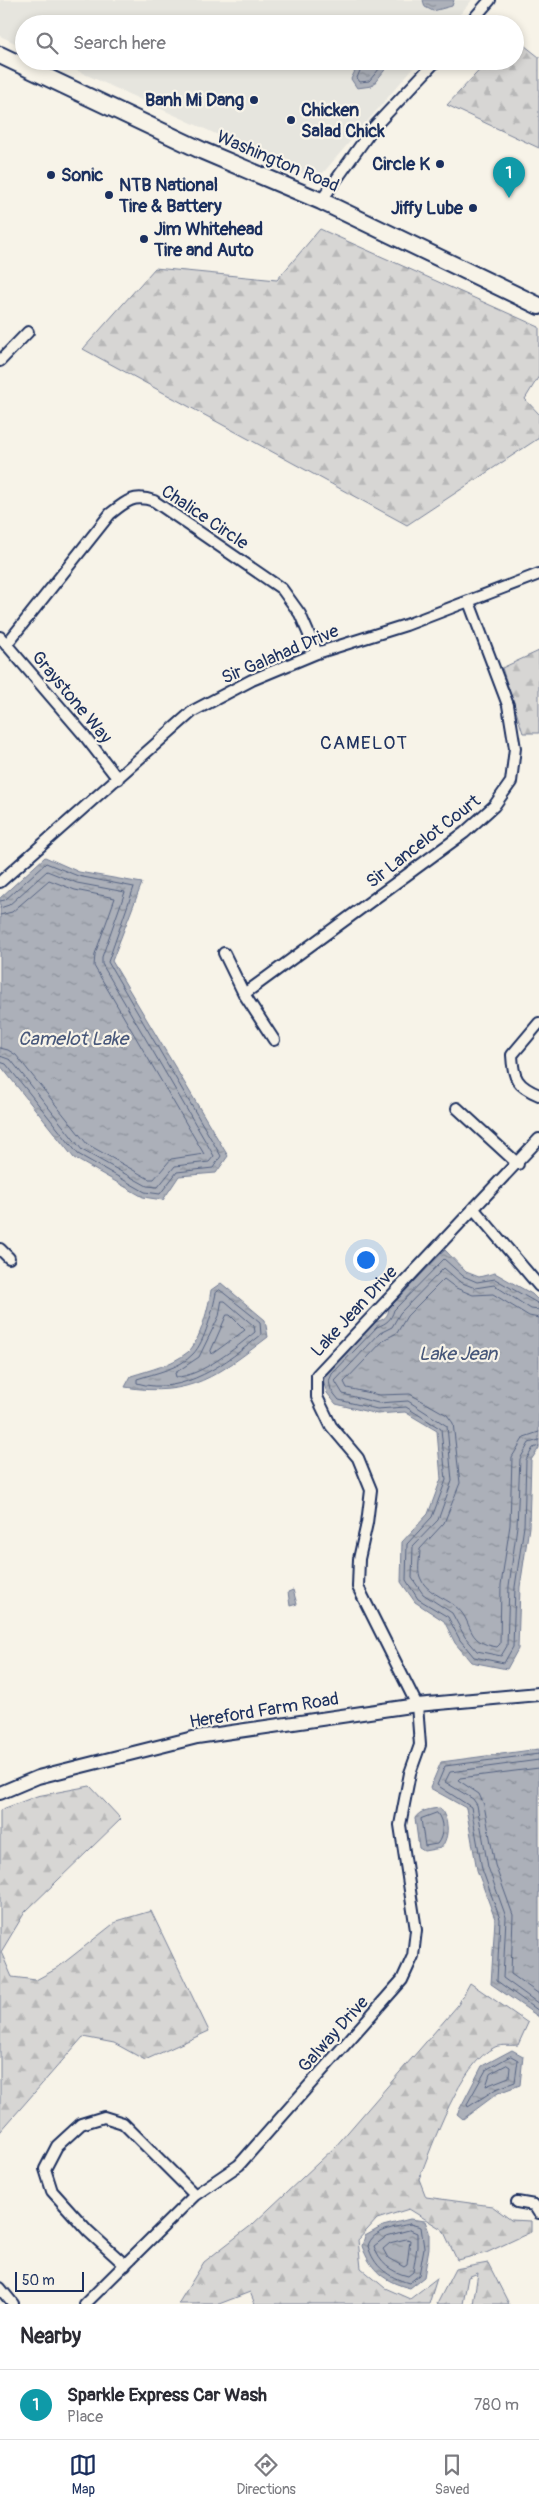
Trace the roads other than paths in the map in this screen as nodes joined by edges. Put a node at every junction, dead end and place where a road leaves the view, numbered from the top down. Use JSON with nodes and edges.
{"nodes":[{"id":1,"x":490,"y":0,"type":"edge"},
{"id":2,"x":477,"y":15,"type":"edge"},
{"id":3,"x":0,"y":54,"type":"edge"},
{"id":4,"x":15,"y":61,"type":"edge"},
{"id":5,"x":33,"y":70,"type":"edge"},
{"id":6,"x":428,"y":70,"type":"edge"},
{"id":7,"x":321,"y":201,"type":"junction"},
{"id":8,"x":539,"y":306,"type":"edge"},
{"id":9,"x":28,"y":332,"type":"dead end"},
{"id":10,"x":0,"y":361,"type":"edge"},
{"id":11,"x":539,"y":574,"type":"edge"},
{"id":12,"x":469,"y":602,"type":"junction"},
{"id":13,"x":3,"y":641,"type":"edge"},
{"id":14,"x":317,"y":653,"type":"junction"},
{"id":15,"x":118,"y":778,"type":"junction"},
{"id":16,"x":0,"y":882,"type":"edge"},
{"id":17,"x":224,"y":953,"type":"dead end"},
{"id":18,"x":244,"y":994,"type":"junction"},
{"id":19,"x":539,"y":1023,"type":"edge"},
{"id":20,"x":274,"y":1040,"type":"dead end"},
{"id":21,"x":539,"y":1095,"type":"edge"},
{"id":22,"x":456,"y":1108,"type":"dead end"},
{"id":23,"x":539,"y":1139,"type":"edge"},
{"id":24,"x":518,"y":1164,"type":"junction"},
{"id":25,"x":473,"y":1208,"type":"junction"},
{"id":26,"x":0,"y":1249,"type":"edge"},
{"id":27,"x":9,"y":1258,"type":"dead end"},
{"id":28,"x":539,"y":1286,"type":"edge"},
{"id":29,"x":539,"y":1694,"type":"edge"},
{"id":30,"x":417,"y":1705,"type":"junction"},
{"id":31,"x":0,"y":1793,"type":"edge"},
{"id":32,"x":195,"y":2195,"type":"junction"},
{"id":33,"x":517,"y":2202,"type":"dead end"},
{"id":34,"x":539,"y":2213,"type":"edge"},
{"id":35,"x":125,"y":2265,"type":"junction"},
{"id":36,"x":0,"y":2288,"type":"edge"},
{"id":37,"x":13,"y":2304,"type":"edge"},
{"id":38,"x":85,"y":2304,"type":"edge"}],
"edges":[{"from":1,"to":2,"type":"street"},
{"from":3,"to":4,"type":"main road","name":"Washington Road"},
{"from":5,"to":7,"type":"main road","name":"Washington Road"},
{"from":6,"to":7,"type":"street"},
{"from":7,"to":8,"type":"main road","name":"Washington Road"},
{"from":9,"to":10,"type":"street"},
{"from":11,"to":12,"type":"street","name":"Sir Galahad Drive"},
{"from":12,"to":14,"type":"street","name":"Sir Galahad Drive"},
{"from":12,"to":18,"type":"street","name":"Sir Lancelot Court"},
{"from":13,"to":14,"type":"street","name":"Chalice Circle"},
{"from":13,"to":15,"type":"street","name":"Graystone Way"},
{"from":14,"to":15,"type":"street","name":"Sir Galahad Drive"},
{"from":15,"to":16,"type":"street","name":"Sir Galahad Drive"},
{"from":17,"to":18,"type":"street"},
{"from":18,"to":20,"type":"street"},
{"from":19,"to":21,"type":"street"},
{"from":22,"to":24,"type":"street"},
{"from":23,"to":24,"type":"street","name":"Lake Jean Drive"},
{"from":24,"to":25,"type":"street","name":"Lake Jean Drive"},
{"from":25,"to":28,"type":"street"},
{"from":25,"to":30,"type":"street","name":"Lake Jean Drive"},
{"from":26,"to":27,"type":"street"},
{"from":29,"to":30,"type":"street","name":"Hereford Farm Road"},
{"from":30,"to":31,"type":"street","name":"Hereford Farm Road"},
{"from":30,"to":32,"type":"street","name":"Galway Drive"},
{"from":32,"to":35,"type":"street","name":"Galway Drive"},
{"from":32,"to":35,"type":"street"},
{"from":33,"to":34,"type":"street"},
{"from":35,"to":38,"type":"street","name":"Galway Drive"},
{"from":36,"to":37,"type":"street"}]}
